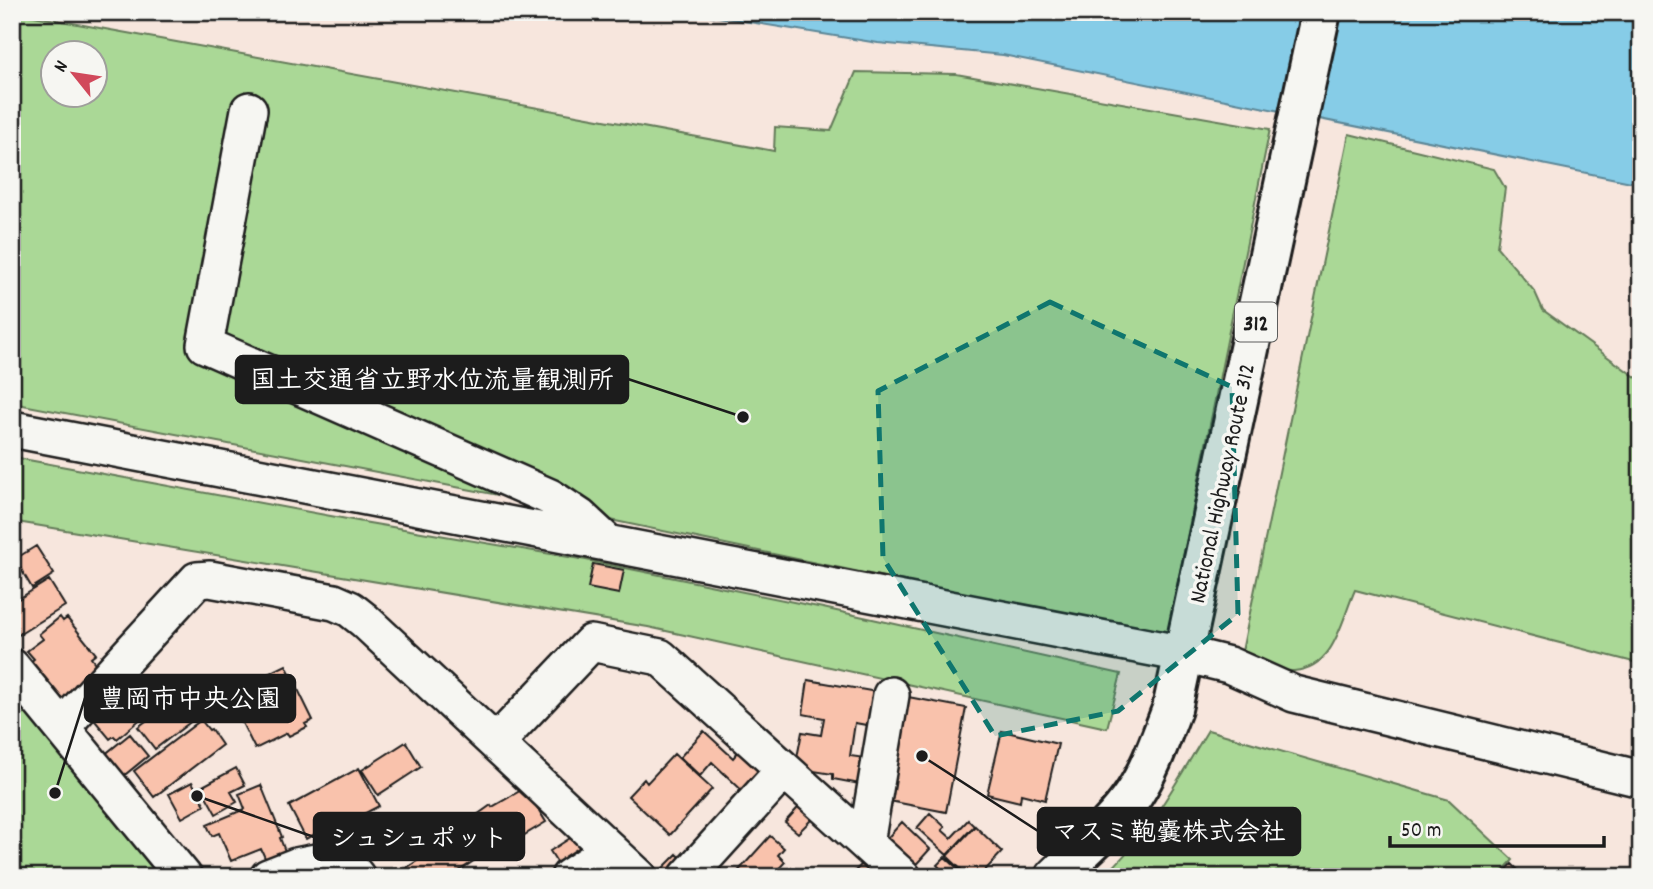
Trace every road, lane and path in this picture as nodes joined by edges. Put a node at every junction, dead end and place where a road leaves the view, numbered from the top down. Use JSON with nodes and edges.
{"nodes":[{"id":1,"x":1321,"y":12,"type":"edge"},
{"id":2,"x":249,"y":110,"type":"dead end"},
{"id":3,"x":12,"y":429,"type":"edge"},
{"id":4,"x":608,"y":543,"type":"junction"},
{"id":5,"x":1187,"y":643,"type":"junction"},
{"id":6,"x":12,"y":667,"type":"edge"},
{"id":7,"x":891,"y":695,"type":"dead end"},
{"id":8,"x":62,"y":727,"type":"junction"},
{"id":9,"x":496,"y":743,"type":"junction"},
{"id":10,"x":784,"y":770,"type":"junction"},
{"id":11,"x":1641,"y":779,"type":"edge"},
{"id":12,"x":866,"y":843,"type":"junction"},
{"id":13,"x":610,"y":850,"type":"junction"},
{"id":14,"x":184,"y":877,"type":"edge"},
{"id":15,"x":268,"y":877,"type":"edge"},
{"id":16,"x":357,"y":877,"type":"edge"},
{"id":17,"x":569,"y":877,"type":"edge"},
{"id":18,"x":639,"y":877,"type":"edge"},
{"id":19,"x":687,"y":877,"type":"edge"},
{"id":20,"x":903,"y":877,"type":"edge"},
{"id":21,"x":1055,"y":877,"type":"edge"}],
"edges":[{"from":1,"to":5,"type":"highway","name":"National Highway Route 312","number":"312"},
{"from":2,"to":4,"type":"street"},
{"from":3,"to":4,"type":"street"},
{"from":4,"to":5,"type":"street"},
{"from":5,"to":11,"type":"street"},
{"from":5,"to":21,"type":"highway","name":"National Highway Route 312","number":"312"},
{"from":6,"to":8,"type":"street"},
{"from":7,"to":12,"type":"street"},
{"from":8,"to":9,"type":"street"},
{"from":8,"to":14,"type":"street"},
{"from":9,"to":10,"type":"street"},
{"from":9,"to":13,"type":"street"},
{"from":10,"to":12,"type":"street"},
{"from":10,"to":19,"type":"street"},
{"from":12,"to":20,"type":"street"},
{"from":13,"to":17,"type":"street"},
{"from":13,"to":18,"type":"street"},
{"from":15,"to":16,"type":"street"}]}
